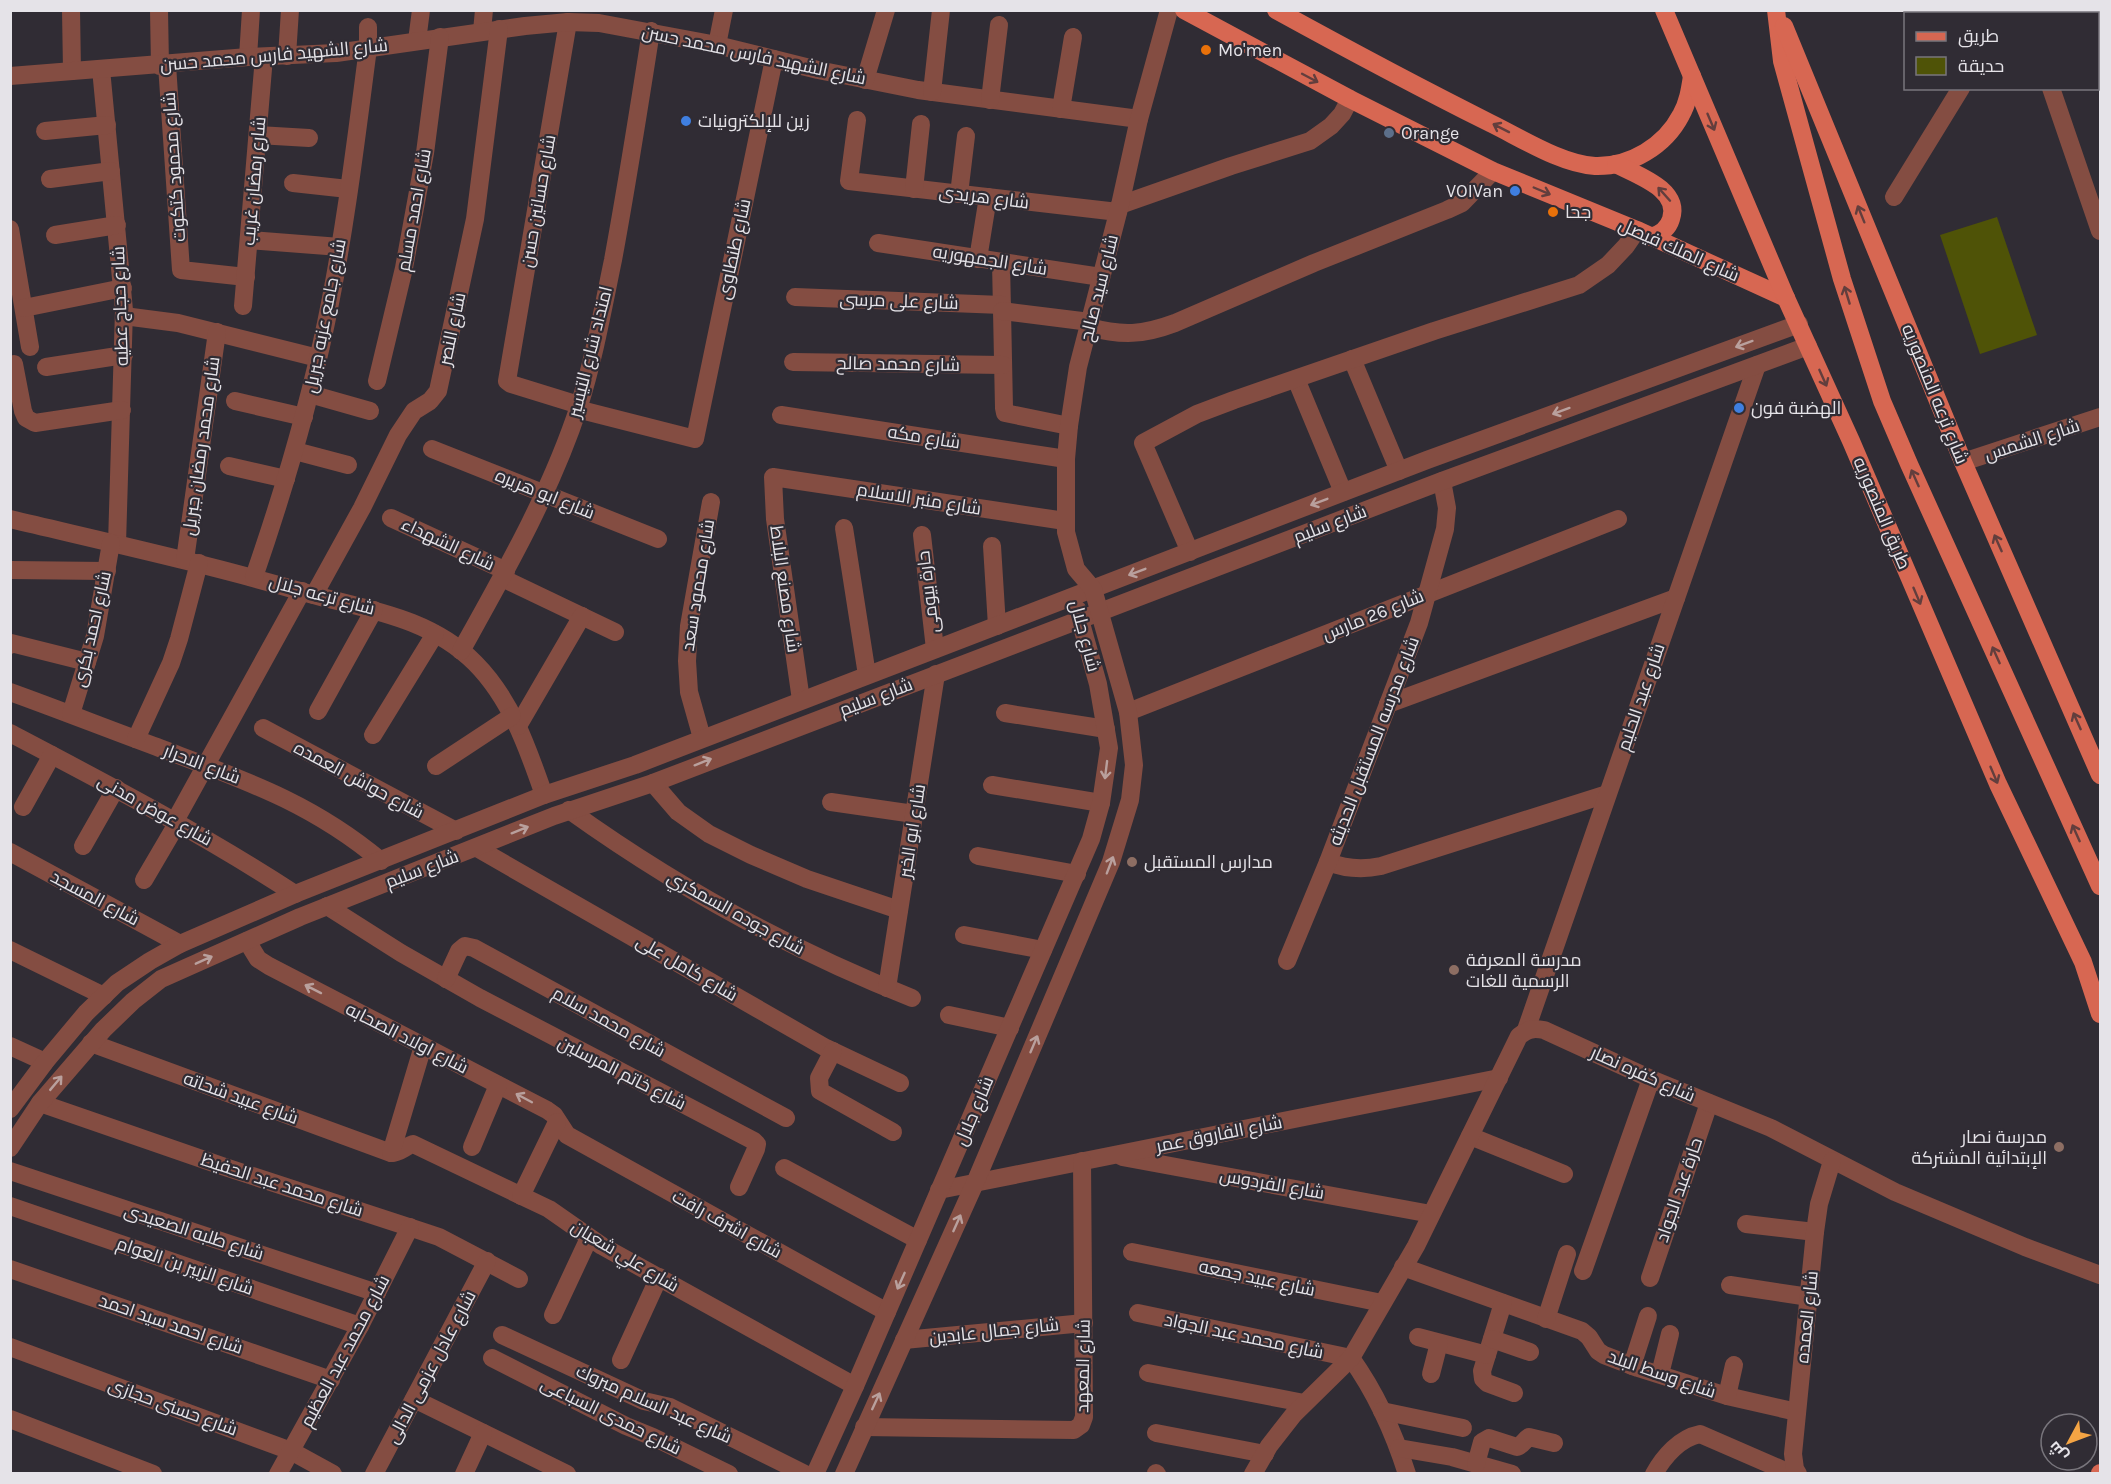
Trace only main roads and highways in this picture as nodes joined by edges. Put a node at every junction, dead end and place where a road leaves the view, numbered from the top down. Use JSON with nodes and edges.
{"nodes":[{"id":1,"x":1184,"y":10,"type":"edge"},
{"id":2,"x":1276,"y":10,"type":"edge"},
{"id":3,"x":1664,"y":10,"type":"edge"},
{"id":4,"x":1777,"y":10,"type":"edge"},
{"id":5,"x":1692,"y":76,"type":"junction"},
{"id":6,"x":1616,"y":164,"type":"junction"},
{"id":7,"x":1644,"y":233,"type":"junction"},
{"id":8,"x":1786,"y":298,"type":"junction"},
{"id":9,"x":2100,"y":775,"type":"edge"},
{"id":10,"x":2100,"y":886,"type":"edge"},
{"id":11,"x":2100,"y":1014,"type":"edge"}],
"edges":[{"from":1,"to":7,"type":"main road","name":"شارع الملك فيصل","one_way":true},
{"from":6,"to":2,"type":"main road","one_way":true},
{"from":3,"to":5,"type":"main road","name":"طريق المنصوريه"},
{"from":9,"to":4,"type":"main road","name":"شارع ترعه المنصوريه","one_way":true},
{"from":10,"to":4,"type":"main road","one_way":true},
{"from":5,"to":6,"type":"main road"},
{"from":5,"to":8,"type":"main road","name":"طريق المنصوريه","one_way":true},
{"from":7,"to":6,"type":"main road","one_way":true},
{"from":7,"to":8,"type":"main road","name":"شارع الملك فيصل"},
{"from":8,"to":11,"type":"main road","name":"طريق المنصوريه","one_way":true}]}
